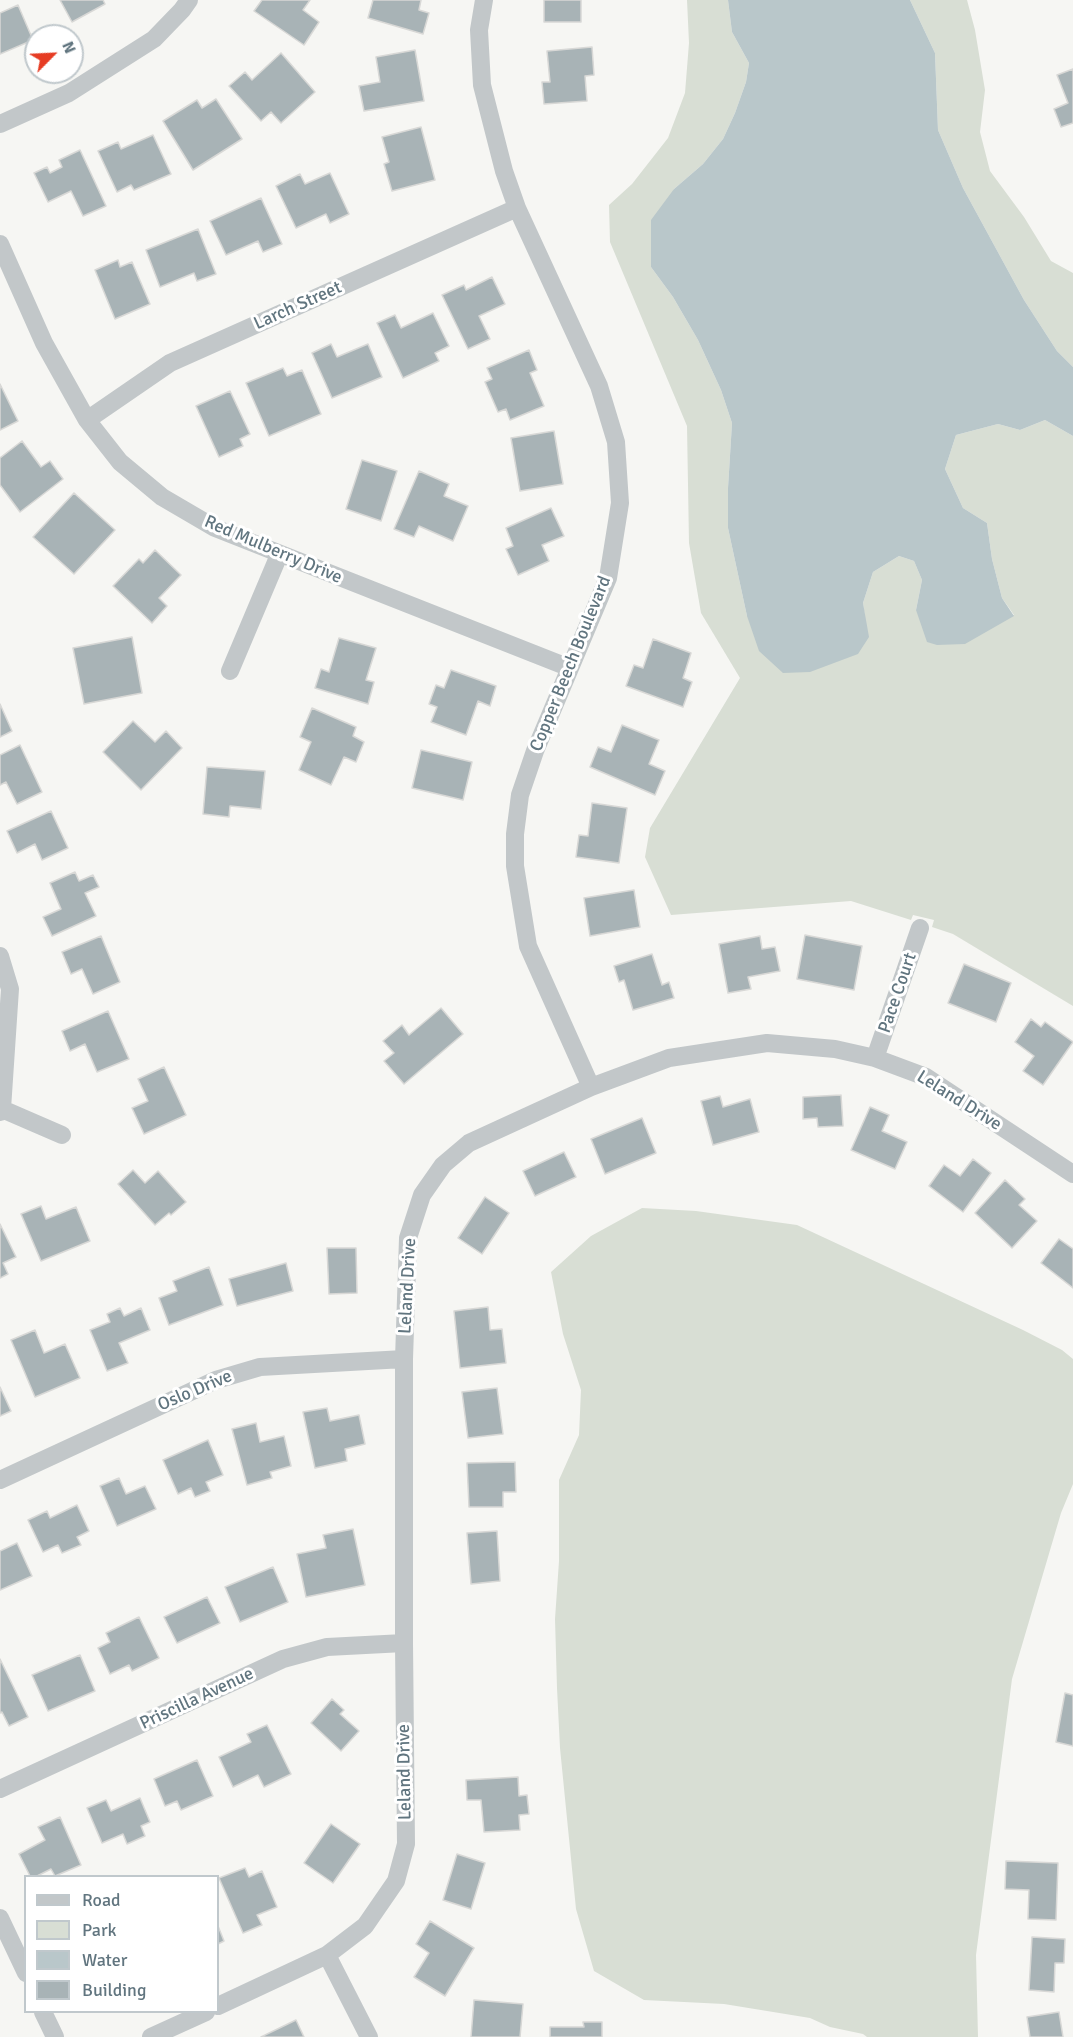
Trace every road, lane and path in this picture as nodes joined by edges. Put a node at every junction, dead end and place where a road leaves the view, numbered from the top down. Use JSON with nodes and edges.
{"nodes":[{"id":1,"x":189,"y":0,"type":"edge"},
{"id":2,"x":484,"y":0,"type":"edge"},
{"id":3,"x":0,"y":124,"type":"edge"},
{"id":4,"x":517,"y":208,"type":"junction"},
{"id":5,"x":0,"y":244,"type":"edge"},
{"id":6,"x":87,"y":420,"type":"junction"},
{"id":7,"x":279,"y":555,"type":"junction"},
{"id":8,"x":570,"y":668,"type":"junction"},
{"id":9,"x":230,"y":671,"type":"dead end"},
{"id":10,"x":920,"y":928,"type":"dead end"},
{"id":11,"x":0,"y":956,"type":"edge"},
{"id":12,"x":875,"y":1058,"type":"junction"},
{"id":13,"x":591,"y":1087,"type":"junction"},
{"id":14,"x":1,"y":1110,"type":"edge"},
{"id":15,"x":62,"y":1136,"type":"dead end"},
{"id":16,"x":1073,"y":1174,"type":"edge"},
{"id":17,"x":404,"y":1359,"type":"junction"},
{"id":18,"x":0,"y":1480,"type":"edge"},
{"id":19,"x":404,"y":1643,"type":"junction"},
{"id":20,"x":0,"y":1790,"type":"edge"},
{"id":21,"x":0,"y":1918,"type":"edge"},
{"id":22,"x":327,"y":1955,"type":"junction"},
{"id":23,"x":24,"y":1969,"type":"edge"},
{"id":24,"x":219,"y":2006,"type":"edge"},
{"id":25,"x":43,"y":2013,"type":"edge"},
{"id":26,"x":204,"y":2013,"type":"edge"},
{"id":27,"x":55,"y":2037,"type":"edge"},
{"id":28,"x":151,"y":2037,"type":"edge"},
{"id":29,"x":369,"y":2037,"type":"edge"}],
"edges":[{"from":1,"to":3,"type":"street"},
{"from":2,"to":4,"type":"street","name":"Copper Beech Boulevard"},
{"from":4,"to":6,"type":"street","name":"Larch Street"},
{"from":4,"to":8,"type":"street","name":"Copper Beech Boulevard"},
{"from":5,"to":6,"type":"street","name":"Red Mulberry Drive"},
{"from":6,"to":7,"type":"street","name":"Red Mulberry Drive"},
{"from":7,"to":8,"type":"street","name":"Red Mulberry Drive"},
{"from":7,"to":9,"type":"street"},
{"from":8,"to":13,"type":"street","name":"Copper Beech Boulevard"},
{"from":10,"to":12,"type":"street","name":"Pace Court"},
{"from":11,"to":14,"type":"street"},
{"from":12,"to":13,"type":"street","name":"Leland Drive"},
{"from":12,"to":16,"type":"street","name":"Leland Drive"},
{"from":13,"to":17,"type":"street","name":"Leland Drive"},
{"from":14,"to":15,"type":"street"},
{"from":17,"to":18,"type":"street","name":"Oslo Drive"},
{"from":17,"to":19,"type":"street","name":"Leland Drive"},
{"from":19,"to":20,"type":"street","name":"Priscilla Avenue"},
{"from":19,"to":22,"type":"street","name":"Leland Drive"},
{"from":21,"to":23,"type":"street"},
{"from":22,"to":24,"type":"street","name":"Leland Drive"},
{"from":22,"to":29,"type":"street"},
{"from":25,"to":27,"type":"street"},
{"from":26,"to":28,"type":"street"}]}
